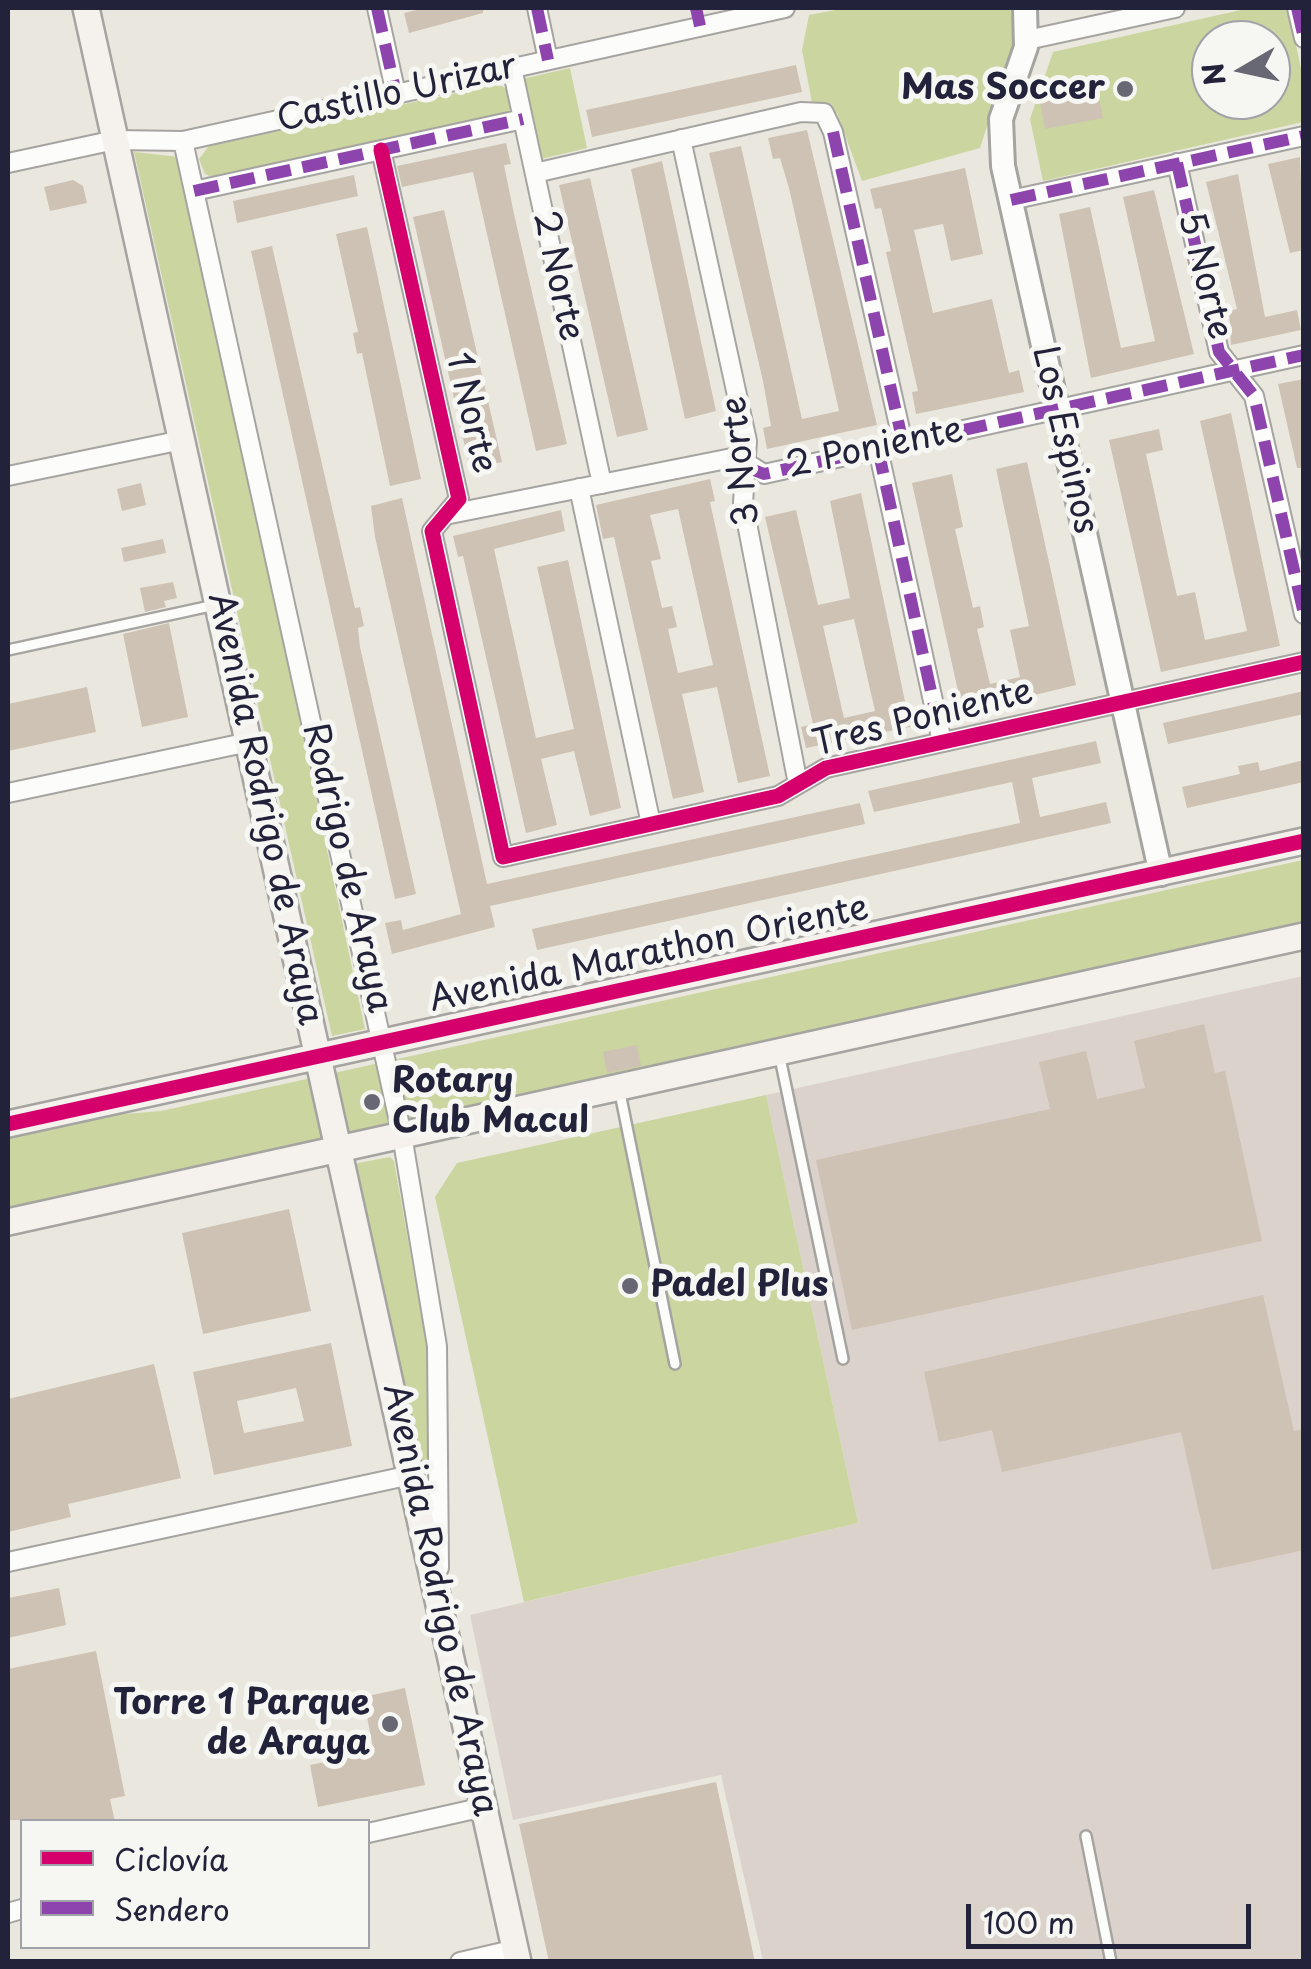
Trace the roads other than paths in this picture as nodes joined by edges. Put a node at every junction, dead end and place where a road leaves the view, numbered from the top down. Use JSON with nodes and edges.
{"nodes":[{"id":1,"x":86,"y":8,"type":"edge"},
{"id":2,"x":377,"y":8,"type":"edge"},
{"id":3,"x":536,"y":8,"type":"edge"},
{"id":4,"x":785,"y":8,"type":"edge"},
{"id":5,"x":1025,"y":8,"type":"edge"},
{"id":6,"x":1175,"y":8,"type":"edge"},
{"id":7,"x":1297,"y":8,"type":"edge"},
{"id":8,"x":698,"y":17,"type":"edge"},
{"id":9,"x":1304,"y":38,"type":"edge"},
{"id":10,"x":1027,"y":40,"type":"junction"},
{"id":11,"x":548,"y":60,"type":"junction"},
{"id":12,"x":512,"y":68,"type":"junction"},
{"id":13,"x":396,"y":94,"type":"junction"},
{"id":14,"x":523,"y":119,"type":"junction"},
{"id":15,"x":1304,"y":136,"type":"edge"},
{"id":16,"x":681,"y":139,"type":"junction"},
{"id":17,"x":115,"y":140,"type":"junction"},
{"id":18,"x":183,"y":142,"type":"junction"},
{"id":19,"x":381,"y":150,"type":"junction"},
{"id":20,"x":8,"y":163,"type":"edge"},
{"id":21,"x":1177,"y":164,"type":"junction"},
{"id":22,"x":534,"y":173,"type":"junction"},
{"id":23,"x":194,"y":191,"type":"junction"},
{"id":24,"x":1011,"y":200,"type":"junction"},
{"id":25,"x":1304,"y":354,"type":"edge"},
{"id":26,"x":1234,"y":370,"type":"junction"},
{"id":27,"x":1057,"y":409,"type":"junction"},
{"id":28,"x":182,"y":440,"type":"junction"},
{"id":29,"x":903,"y":443,"type":"junction"},
{"id":30,"x":878,"y":449,"type":"junction"},
{"id":31,"x":746,"y":466,"type":"junction"},
{"id":32,"x":8,"y":476,"type":"edge"},
{"id":33,"x":602,"y":484,"type":"junction"},
{"id":34,"x":579,"y":488,"type":"junction"},
{"id":35,"x":450,"y":514,"type":"junction"},
{"id":36,"x":219,"y":604,"type":"junction"},
{"id":37,"x":1304,"y":614,"type":"edge"},
{"id":38,"x":8,"y":650,"type":"edge"},
{"id":39,"x":1304,"y":662,"type":"edge"},
{"id":40,"x":1122,"y":702,"type":"junction"},
{"id":41,"x":249,"y":742,"type":"junction"},
{"id":42,"x":942,"y":742,"type":"junction"},
{"id":43,"x":798,"y":784,"type":"junction"},
{"id":44,"x":8,"y":794,"type":"edge"},
{"id":45,"x":651,"y":824,"type":"junction"},
{"id":46,"x":1304,"y":842,"type":"edge"},
{"id":47,"x":503,"y":857,"type":"joint"},
{"id":48,"x":1160,"y":874,"type":"junction"},
{"id":49,"x":1304,"y":936,"type":"edge"},
{"id":50,"x":385,"y":1044,"type":"junction"},
{"id":51,"x":778,"y":1052,"type":"junction"},
{"id":52,"x":318,"y":1058,"type":"junction"},
{"id":53,"x":619,"y":1087,"type":"junction"},
{"id":54,"x":8,"y":1124,"type":"edge"},
{"id":55,"x":402,"y":1135,"type":"junction"},
{"id":56,"x":339,"y":1149,"type":"junction"},
{"id":57,"x":8,"y":1222,"type":"edge"},
{"id":58,"x":844,"y":1359,"type":"dead end"},
{"id":59,"x":675,"y":1364,"type":"dead end"},
{"id":60,"x":411,"y":1476,"type":"junction"},
{"id":61,"x":8,"y":1562,"type":"edge"},
{"id":62,"x":440,"y":1604,"type":"junction"},
{"id":63,"x":484,"y":1807,"type":"junction"},
{"id":64,"x":370,"y":1833,"type":"edge"},
{"id":65,"x":1086,"y":1836,"type":"dead end"},
{"id":66,"x":517,"y":1955,"type":"edge"},
{"id":67,"x":460,"y":1962,"type":"edge"},
{"id":68,"x":1110,"y":1962,"type":"edge"}],
"edges":[{"from":1,"to":17,"type":"main road","name":"Avenida Rodrigo de Araya"},
{"from":2,"to":13,"type":"street"},
{"from":3,"to":11,"type":"street"},
{"from":4,"to":8,"type":"street","name":"Castillo Urizar"},
{"from":5,"to":10,"type":"street","name":"Los Espinos"},
{"from":6,"to":10,"type":"street"},
{"from":7,"to":9,"type":"street"},
{"from":8,"to":11,"type":"street","name":"Castillo Urizar"},
{"from":10,"to":24,"type":"street","name":"Los Espinos"},
{"from":11,"to":12,"type":"street","name":"Castillo Urizar"},
{"from":12,"to":13,"type":"street","name":"Castillo Urizar"},
{"from":12,"to":14,"type":"street","name":"2 Norte"},
{"from":13,"to":18,"type":"street","name":"Castillo Urizar"},
{"from":14,"to":19,"type":"street","name":"Castillo Urizar"},
{"from":14,"to":22,"type":"street","name":"2 Norte"},
{"from":15,"to":21,"type":"street"},
{"from":16,"to":22,"type":"street"},
{"from":16,"to":29,"type":"street"},
{"from":16,"to":31,"type":"street","name":"3 Norte"},
{"from":17,"to":18,"type":"street","name":"Castillo Urizar"},
{"from":17,"to":20,"type":"street","name":"Castillo Urizar"},
{"from":17,"to":28,"type":"main road","name":"Avenida Rodrigo de Araya"},
{"from":18,"to":23,"type":"street","name":"Rodrigo de Araya"},
{"from":19,"to":23,"type":"street","name":"Castillo Urizar"},
{"from":19,"to":35,"type":"street","name":"1 Norte"},
{"from":21,"to":24,"type":"street"},
{"from":21,"to":26,"type":"street","name":"5 Norte"},
{"from":22,"to":33,"type":"street","name":"2 Norte"},
{"from":23,"to":50,"type":"street","name":"Rodrigo de Araya"},
{"from":24,"to":27,"type":"street","name":"Los Espinos"},
{"from":25,"to":26,"type":"street","name":"2 Poniente"},
{"from":26,"to":27,"type":"street","name":"2 Poniente"},
{"from":26,"to":37,"type":"street","name":"5 Norte"},
{"from":27,"to":29,"type":"street","name":"2 Poniente"},
{"from":27,"to":40,"type":"street","name":"Los Espinos"},
{"from":28,"to":32,"type":"street"},
{"from":28,"to":36,"type":"main road","name":"Avenida Rodrigo de Araya"},
{"from":29,"to":30,"type":"street","name":"2 Poniente"},
{"from":30,"to":31,"type":"street","name":"2 Poniente"},
{"from":30,"to":42,"type":"street"},
{"from":31,"to":33,"type":"street","name":"2 Poniente"},
{"from":31,"to":43,"type":"street","name":"3 Norte"},
{"from":33,"to":34,"type":"street","name":"2 Poniente"},
{"from":34,"to":35,"type":"street","name":"2 Poniente"},
{"from":34,"to":45,"type":"street"},
{"from":35,"to":47,"type":"street","name":"1 Norte"},
{"from":36,"to":38,"type":"lane"},
{"from":36,"to":41,"type":"main road","name":"Avenida Rodrigo de Araya"},
{"from":39,"to":40,"type":"street","name":"Tres Poniente"},
{"from":40,"to":42,"type":"street","name":"Tres Poniente"},
{"from":40,"to":48,"type":"street","name":"Los Espinos"},
{"from":41,"to":44,"type":"street"},
{"from":41,"to":52,"type":"main road","name":"Avenida Rodrigo de Araya"},
{"from":42,"to":43,"type":"street","name":"Tres Poniente"},
{"from":43,"to":45,"type":"street","name":"Tres Poniente"},
{"from":45,"to":47,"type":"street","name":"Tres Poniente"},
{"from":46,"to":48,"type":"main road","name":"Avenida Marathon Oriente"},
{"from":48,"to":50,"type":"main road","name":"Avenida Marathon Oriente"},
{"from":49,"to":51,"type":"main road"},
{"from":50,"to":52,"type":"main road","name":"Avenida Marathon Oriente"},
{"from":50,"to":55,"type":"street","name":"Rodrigo de Araya"},
{"from":51,"to":53,"type":"main road"},
{"from":51,"to":58,"type":"lane"},
{"from":52,"to":54,"type":"main road","name":"Avenida Marathon Oriente"},
{"from":52,"to":56,"type":"main road","name":"Avenida Rodrigo de Araya"},
{"from":53,"to":55,"type":"main road"},
{"from":53,"to":59,"type":"lane"},
{"from":55,"to":56,"type":"main road"},
{"from":55,"to":62,"type":"street","name":"Rodrigo de Araya"},
{"from":56,"to":57,"type":"main road"},
{"from":56,"to":60,"type":"main road","name":"Avenida Rodrigo de Araya"},
{"from":60,"to":61,"type":"street"},
{"from":60,"to":62,"type":"main road","name":"Avenida Rodrigo de Araya"},
{"from":62,"to":63,"type":"main road","name":"Avenida Rodrigo de Araya"},
{"from":63,"to":64,"type":"street"},
{"from":63,"to":66,"type":"main road","name":"Avenida Rodrigo de Araya"},
{"from":65,"to":68,"type":"lane"},
{"from":66,"to":67,"type":"street"}]}
